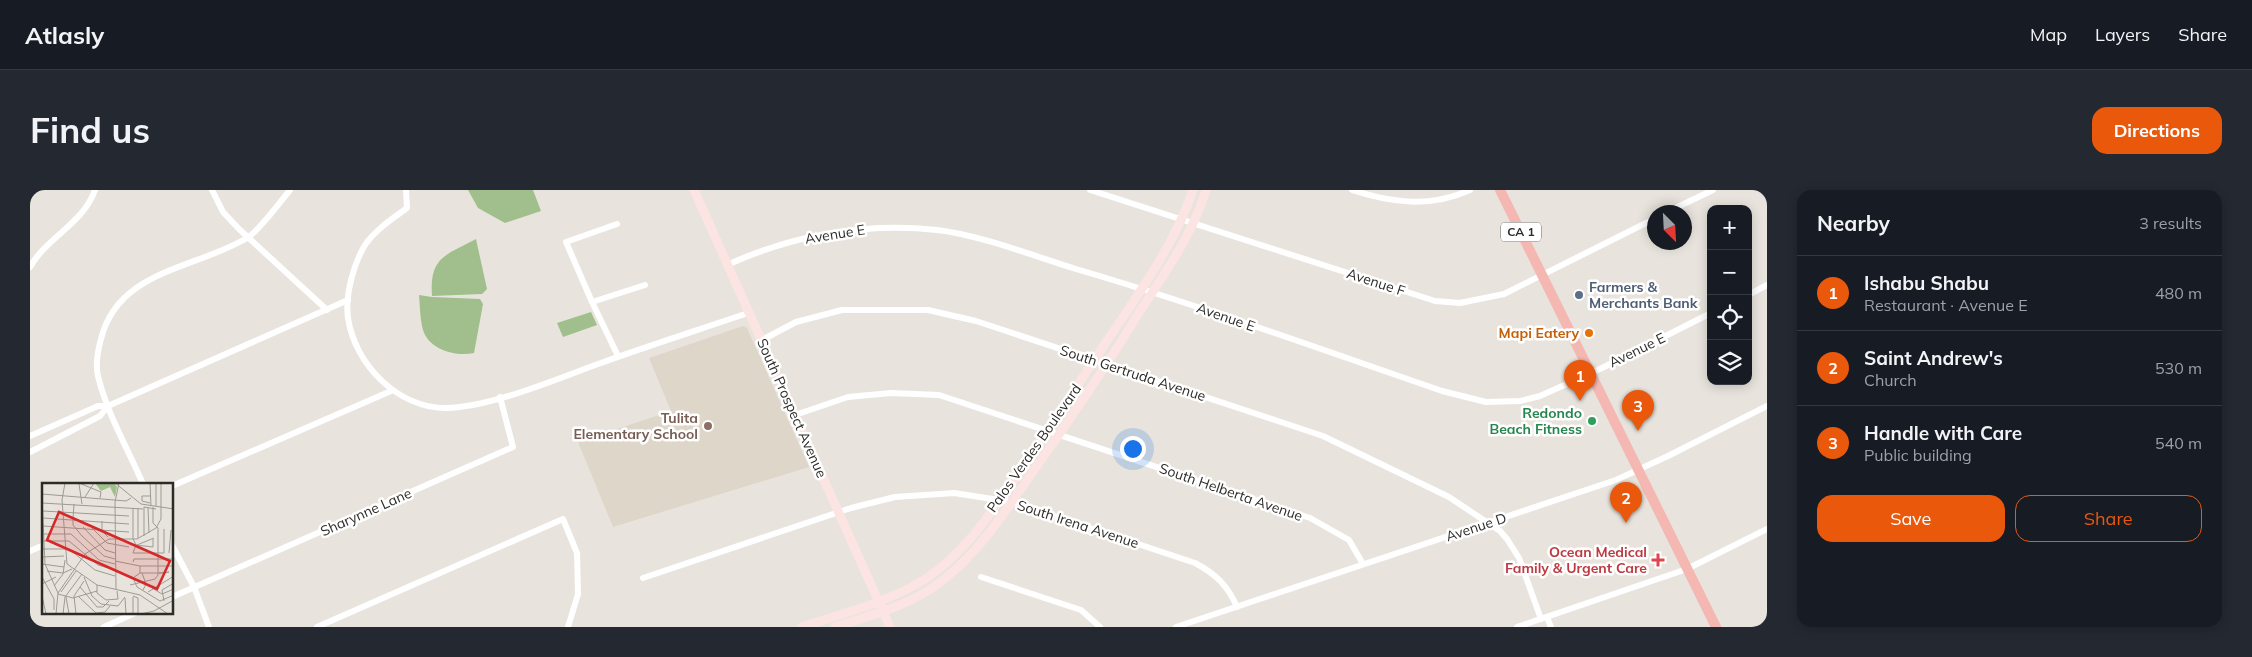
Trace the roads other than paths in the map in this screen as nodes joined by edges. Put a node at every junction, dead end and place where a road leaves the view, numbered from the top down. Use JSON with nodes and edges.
{"nodes":[{"id":1,"x":95,"y":190,"type":"edge"},
{"id":2,"x":212,"y":190,"type":"edge"},
{"id":3,"x":290,"y":190,"type":"edge"},
{"id":4,"x":406,"y":190,"type":"edge"},
{"id":5,"x":694,"y":190,"type":"edge"},
{"id":6,"x":1090,"y":190,"type":"edge"},
{"id":7,"x":1193,"y":190,"type":"edge"},
{"id":8,"x":1206,"y":190,"type":"edge"},
{"id":9,"x":1352,"y":190,"type":"edge"},
{"id":10,"x":1374,"y":190,"type":"edge"},
{"id":11,"x":1470,"y":190,"type":"edge"},
{"id":12,"x":1500,"y":190,"type":"edge"},
{"id":13,"x":1713,"y":190,"type":"edge"},
{"id":14,"x":1376,"y":198,"type":"junction"},
{"id":15,"x":1682,"y":205,"type":"edge"},
{"id":16,"x":1182,"y":220,"type":"junction"},
{"id":17,"x":1647,"y":222,"type":"edge"},
{"id":18,"x":1192,"y":223,"type":"junction"},
{"id":19,"x":617,"y":224,"type":"dead end"},
{"id":20,"x":249,"y":237,"type":"junction"},
{"id":21,"x":727,"y":265,"type":"junction"},
{"id":22,"x":30,"y":267,"type":"edge"},
{"id":23,"x":1542,"y":274,"type":"junction"},
{"id":24,"x":646,"y":285,"type":"dead end"},
{"id":25,"x":1767,"y":285,"type":"edge"},
{"id":26,"x":1141,"y":288,"type":"junction"},
{"id":27,"x":1152,"y":292,"type":"junction"},
{"id":28,"x":1752,"y":293,"type":"edge"},
{"id":29,"x":348,"y":300,"type":"junction"},
{"id":30,"x":592,"y":302,"type":"junction"},
{"id":31,"x":327,"y":310,"type":"junction"},
{"id":32,"x":748,"y":313,"type":"junction"},
{"id":33,"x":1707,"y":315,"type":"edge"},
{"id":34,"x":762,"y":340,"type":"junction"},
{"id":35,"x":618,"y":356,"type":"junction"},
{"id":36,"x":1094,"y":360,"type":"junction"},
{"id":37,"x":1107,"y":364,"type":"junction"},
{"id":38,"x":1591,"y":373,"type":"junction"},
{"id":39,"x":391,"y":390,"type":"junction"},
{"id":40,"x":500,"y":397,"type":"junction"},
{"id":41,"x":108,"y":406,"type":"junction"},
{"id":42,"x":1767,"y":406,"type":"edge"},
{"id":43,"x":795,"y":415,"type":"junction"},
{"id":44,"x":1048,"y":430,"type":"junction"},
{"id":45,"x":1060,"y":434,"type":"junction"},
{"id":46,"x":30,"y":436,"type":"edge"},
{"id":47,"x":30,"y":452,"type":"edge"},
{"id":48,"x":1639,"y":470,"type":"junction"},
{"id":49,"x":143,"y":483,"type":"edge"},
{"id":50,"x":174,"y":485,"type":"edge"},
{"id":51,"x":999,"y":500,"type":"junction"},
{"id":52,"x":1012,"y":502,"type":"junction"},
{"id":53,"x":838,"y":513,"type":"junction"},
{"id":54,"x":1489,"y":522,"type":"junction"},
{"id":55,"x":1767,"y":529,"type":"edge"},
{"id":56,"x":42,"y":546,"type":"edge"},
{"id":57,"x":174,"y":549,"type":"edge"},
{"id":58,"x":30,"y":551,"type":"edge"},
{"id":59,"x":1363,"y":564,"type":"junction"},
{"id":60,"x":1687,"y":569,"type":"junction"},
{"id":61,"x":982,"y":576,"type":"dead end"},
{"id":62,"x":643,"y":578,"type":"dead end"},
{"id":63,"x":194,"y":587,"type":"junction"},
{"id":64,"x":174,"y":596,"type":"edge"},
{"id":65,"x":878,"y":601,"type":"junction"},
{"id":66,"x":1237,"y":608,"type":"junction"},
{"id":67,"x":882,"y":612,"type":"junction"},
{"id":68,"x":133,"y":614,"type":"edge"},
{"id":69,"x":1544,"y":618,"type":"junction"},
{"id":70,"x":104,"y":627,"type":"edge"},
{"id":71,"x":209,"y":627,"type":"edge"},
{"id":72,"x":317,"y":627,"type":"edge"},
{"id":73,"x":568,"y":627,"type":"edge"},
{"id":74,"x":802,"y":627,"type":"edge"},
{"id":75,"x":835,"y":627,"type":"edge"},
{"id":76,"x":890,"y":627,"type":"edge"},
{"id":77,"x":1100,"y":627,"type":"edge"},
{"id":78,"x":1176,"y":627,"type":"edge"},
{"id":79,"x":1517,"y":627,"type":"edge"},
{"id":80,"x":1551,"y":627,"type":"edge"},
{"id":81,"x":1716,"y":627,"type":"edge"}],
"edges":[{"from":1,"to":22,"type":"street"},
{"from":2,"to":20,"type":"street"},
{"from":3,"to":20,"type":"street"},
{"from":4,"to":29,"type":"street"},
{"from":5,"to":21,"type":"main road","name":"South Prospect Avenue"},
{"from":6,"to":16,"type":"street","name":"Avenue F"},
{"from":7,"to":16,"type":"main road","name":"Palos Verdes Boulevard"},
{"from":8,"to":18,"type":"main road","name":"Palos Verdes Boulevard"},
{"from":9,"to":14,"type":"street"},
{"from":10,"to":14,"type":"street"},
{"from":11,"to":14,"type":"street"},
{"from":12,"to":23,"type":"highway","number":"CA 1"},
{"from":13,"to":15,"type":"street"},
{"from":16,"to":18,"type":"street","name":"Avenue F"},
{"from":16,"to":26,"type":"main road","name":"Palos Verdes Boulevard"},
{"from":17,"to":23,"type":"street","name":"Avenue F"},
{"from":18,"to":23,"type":"street","name":"Avenue F"},
{"from":18,"to":27,"type":"main road","name":"Palos Verdes Boulevard"},
{"from":19,"to":30,"type":"street"},
{"from":20,"to":31,"type":"street"},
{"from":20,"to":41,"type":"street"},
{"from":21,"to":26,"type":"street","name":"Avenue E"},
{"from":21,"to":32,"type":"main road","name":"South Prospect Avenue"},
{"from":23,"to":38,"type":"highway","number":"CA 1"},
{"from":24,"to":30,"type":"street"},
{"from":25,"to":28,"type":"street"},
{"from":26,"to":27,"type":"street","name":"Avenue E"},
{"from":26,"to":36,"type":"main road","name":"Palos Verdes Boulevard"},
{"from":27,"to":37,"type":"main road","name":"Palos Verdes Boulevard"},
{"from":27,"to":38,"type":"street","name":"Avenue E"},
{"from":29,"to":31,"type":"street"},
{"from":29,"to":39,"type":"street"},
{"from":30,"to":35,"type":"street"},
{"from":31,"to":41,"type":"street"},
{"from":32,"to":34,"type":"main road","name":"South Prospect Avenue"},
{"from":32,"to":35,"type":"street"},
{"from":33,"to":38,"type":"street","name":"Avenue E"},
{"from":34,"to":36,"type":"street","name":"South Gertruda Avenue"},
{"from":34,"to":43,"type":"main road","name":"South Prospect Avenue"},
{"from":35,"to":40,"type":"street"},
{"from":36,"to":37,"type":"street","name":"South Gertruda Avenue"},
{"from":36,"to":44,"type":"main road","name":"Palos Verdes Boulevard"},
{"from":37,"to":45,"type":"main road","name":"Palos Verdes Boulevard"},
{"from":37,"to":54,"type":"street","name":"South Gertruda Avenue"},
{"from":38,"to":48,"type":"highway","number":"CA 1"},
{"from":39,"to":40,"type":"street"},
{"from":39,"to":50,"type":"street"},
{"from":40,"to":63,"type":"street","name":"Sharynne Lane"},
{"from":41,"to":46,"type":"street"},
{"from":41,"to":47,"type":"street"},
{"from":41,"to":49,"type":"street"},
{"from":42,"to":48,"type":"street","name":"Avenue D"},
{"from":43,"to":44,"type":"street","name":"South Helberta Avenue"},
{"from":43,"to":53,"type":"main road","name":"South Prospect Avenue"},
{"from":44,"to":45,"type":"street","name":"South Helberta Avenue"},
{"from":44,"to":51,"type":"main road","name":"Palos Verdes Boulevard"},
{"from":45,"to":52,"type":"main road","name":"Palos Verdes Boulevard"},
{"from":45,"to":59,"type":"street","name":"South Helberta Avenue"},
{"from":48,"to":54,"type":"street","name":"Avenue D"},
{"from":48,"to":60,"type":"highway","number":"CA 1"},
{"from":51,"to":52,"type":"street","name":"South Irena Avenue"},
{"from":51,"to":53,"type":"street","name":"South Irena Avenue"},
{"from":51,"to":65,"type":"main road","name":"Palos Verdes Boulevard"},
{"from":52,"to":66,"type":"street","name":"South Irena Avenue"},
{"from":52,"to":67,"type":"main road","name":"Palos Verdes Boulevard"},
{"from":53,"to":62,"type":"street","name":"South Irena Avenue"},
{"from":53,"to":65,"type":"main road","name":"South Prospect Avenue"},
{"from":54,"to":59,"type":"street","name":"Avenue D"},
{"from":54,"to":69,"type":"street","name":"South Gertruda Avenue"},
{"from":55,"to":60,"type":"street"},
{"from":56,"to":58,"type":"street"},
{"from":57,"to":63,"type":"street"},
{"from":59,"to":66,"type":"street","name":"Avenue D"},
{"from":60,"to":69,"type":"street"},
{"from":60,"to":81,"type":"highway","number":"CA 1"},
{"from":61,"to":77,"type":"street"},
{"from":63,"to":64,"type":"street","name":"Sharynne Lane"},
{"from":63,"to":71,"type":"street"},
{"from":65,"to":67,"type":"main road","name":"South Prospect Avenue"},
{"from":65,"to":74,"type":"main road","name":"Palos Verdes Boulevard"},
{"from":66,"to":78,"type":"street","name":"Avenue D"},
{"from":67,"to":75,"type":"main road","name":"Palos Verdes Boulevard"},
{"from":67,"to":76,"type":"main road","name":"South Prospect Avenue"},
{"from":68,"to":70,"type":"street"},
{"from":69,"to":79,"type":"street"},
{"from":69,"to":80,"type":"street","name":"South Gertruda Avenue"},
{"from":72,"to":73,"type":"street"}]}
